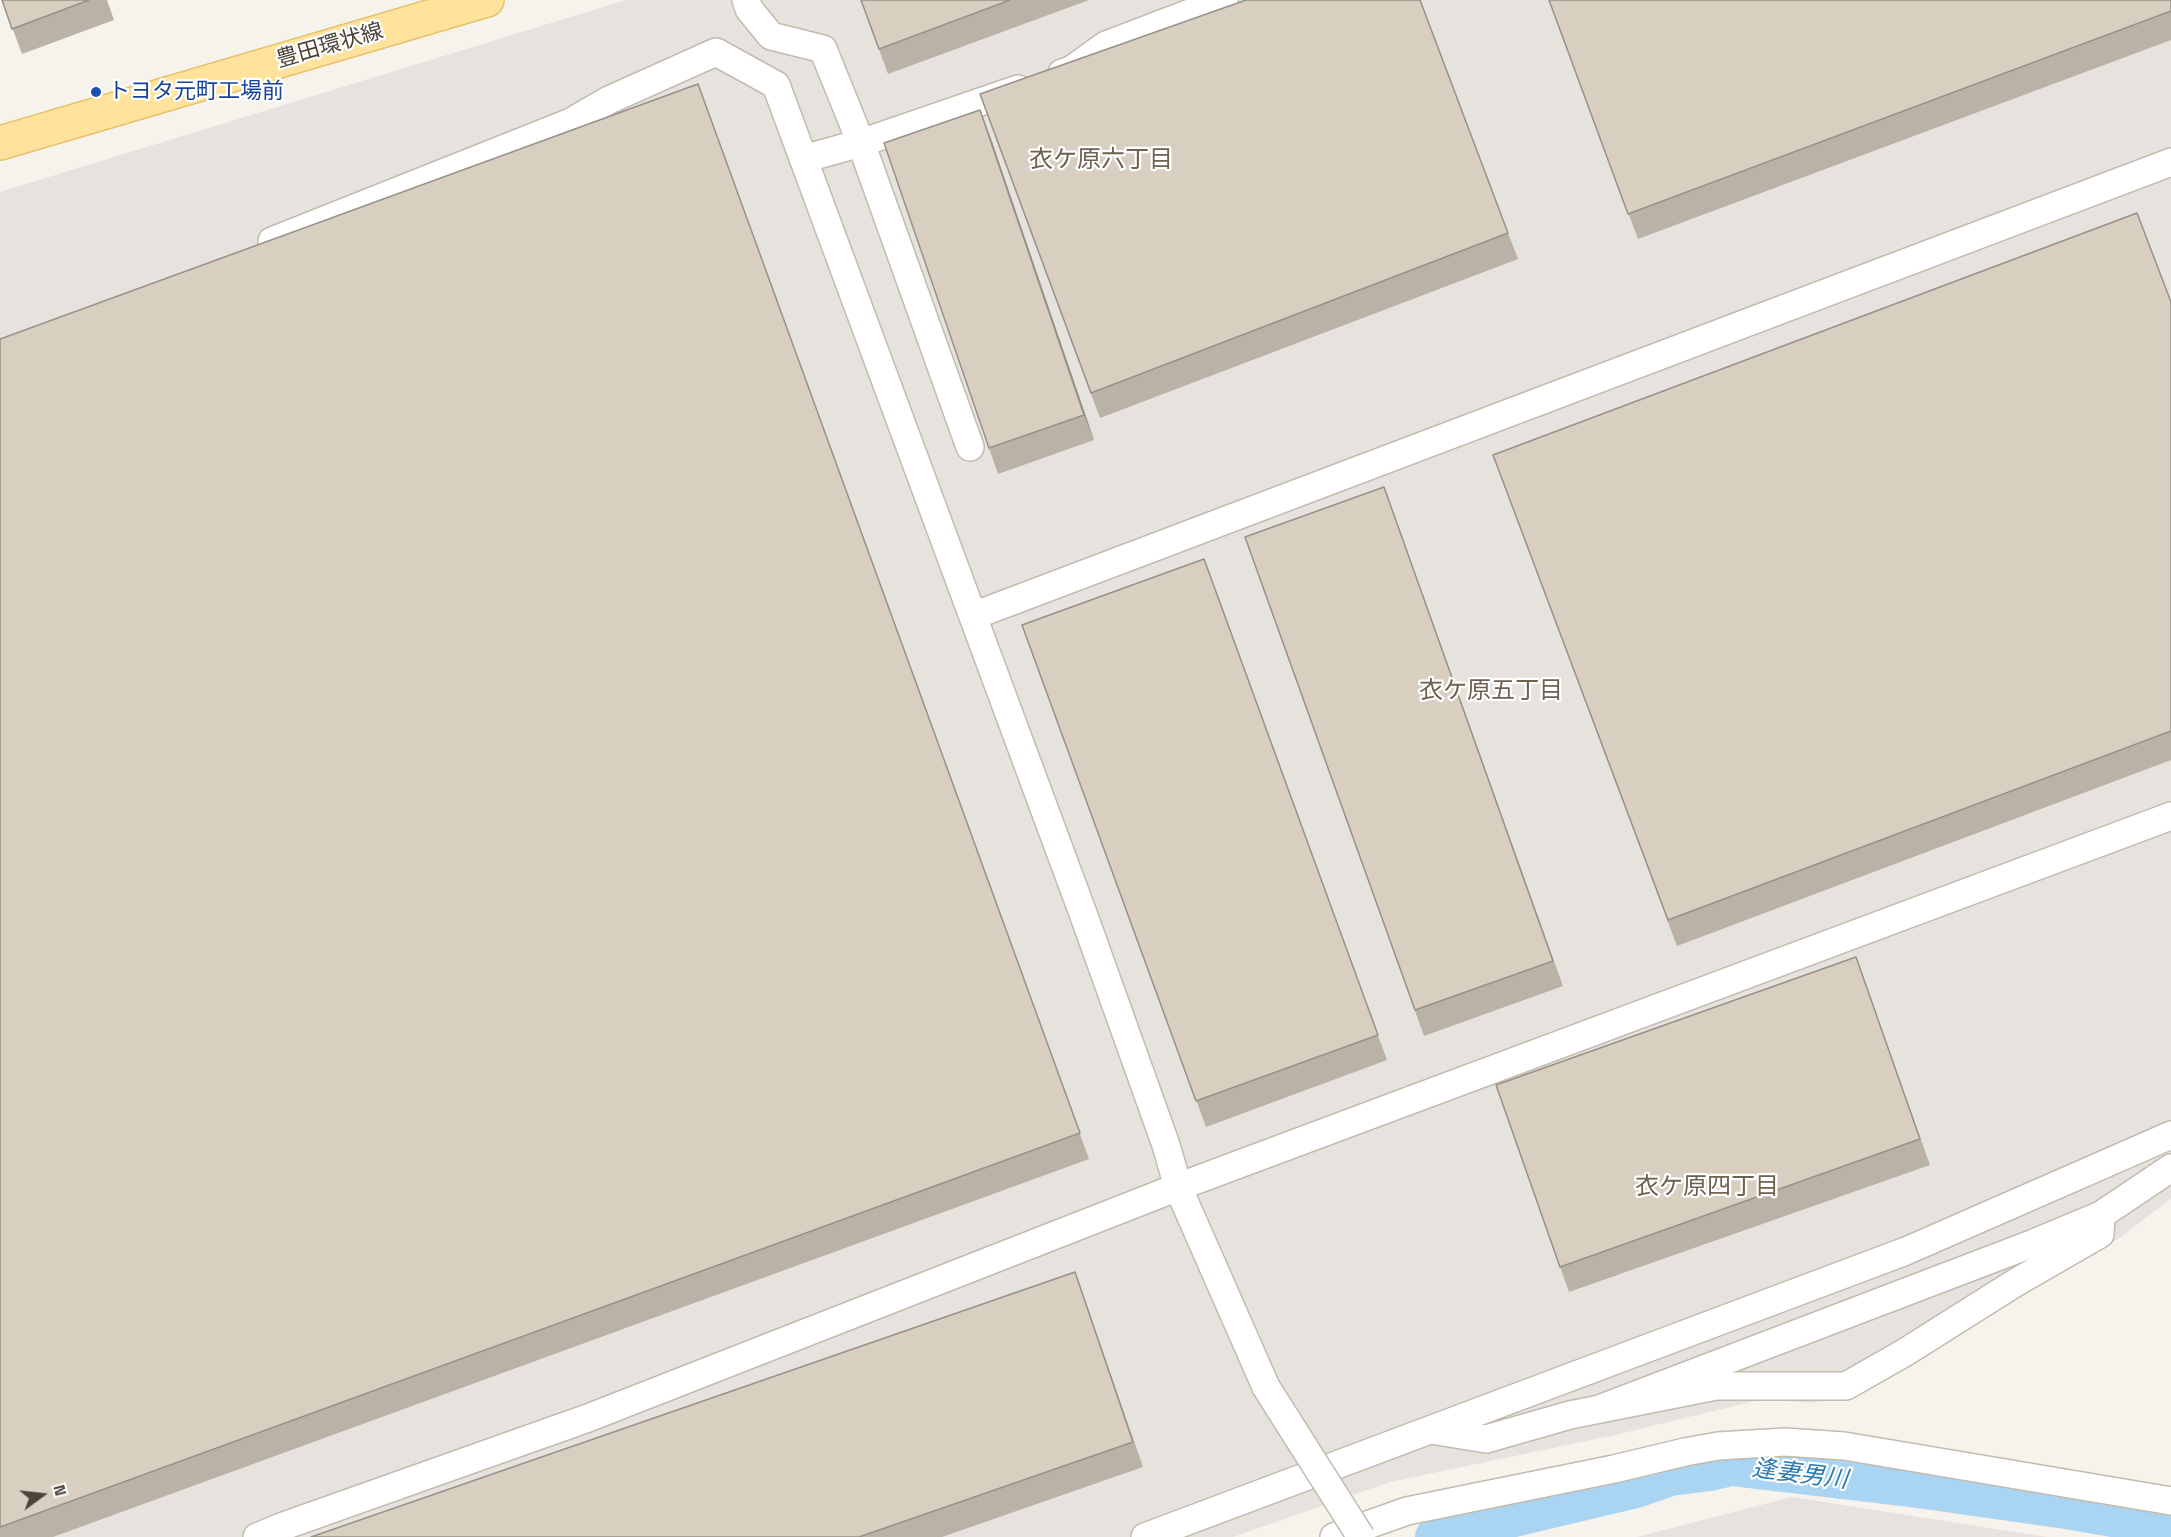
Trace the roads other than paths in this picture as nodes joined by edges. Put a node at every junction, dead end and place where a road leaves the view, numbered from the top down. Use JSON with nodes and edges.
{"nodes":[{"id":1,"x":487,"y":0,"type":"edge"},
{"id":2,"x":746,"y":0,"type":"edge"},
{"id":3,"x":1224,"y":0,"type":"edge"},
{"id":4,"x":0,"y":143,"type":"edge"},
{"id":5,"x":861,"y":143,"type":"junction"},
{"id":6,"x":803,"y":159,"type":"junction"},
{"id":7,"x":2171,"y":162,"type":"edge"},
{"id":8,"x":253,"y":248,"type":"edge"},
{"id":9,"x":970,"y":447,"type":"dead end"},
{"id":10,"x":973,"y":616,"type":"junction"},
{"id":11,"x":2171,"y":816,"type":"edge"},
{"id":12,"x":2171,"y":1135,"type":"edge"},
{"id":13,"x":2171,"y":1168,"type":"edge"},
{"id":14,"x":1178,"y":1187,"type":"junction"},
{"id":15,"x":2101,"y":1215,"type":"junction"},
{"id":16,"x":1599,"y":1409,"type":"junction"},
{"id":17,"x":1431,"y":1430,"type":"junction"},
{"id":18,"x":2171,"y":1501,"type":"edge"},
{"id":19,"x":258,"y":1537,"type":"edge"},
{"id":20,"x":1145,"y":1537,"type":"edge"},
{"id":21,"x":1334,"y":1537,"type":"edge"},
{"id":22,"x":1361,"y":1537,"type":"edge"}],
"edges":[{"from":1,"to":4,"type":"main road","name":"豊田環状線"},
{"from":2,"to":5,"type":"street"},
{"from":3,"to":5,"type":"street"},
{"from":5,"to":6,"type":"street"},
{"from":5,"to":9,"type":"street"},
{"from":6,"to":8,"type":"street"},
{"from":6,"to":10,"type":"street"},
{"from":7,"to":10,"type":"street"},
{"from":10,"to":14,"type":"street"},
{"from":11,"to":14,"type":"street"},
{"from":12,"to":17,"type":"street"},
{"from":13,"to":15,"type":"street"},
{"from":14,"to":19,"type":"street"},
{"from":14,"to":22,"type":"street","bridge":true},
{"from":15,"to":16,"type":"street"},
{"from":15,"to":16,"type":"street"},
{"from":16,"to":17,"type":"street"},
{"from":17,"to":20,"type":"street"},
{"from":18,"to":21,"type":"street"}]}
